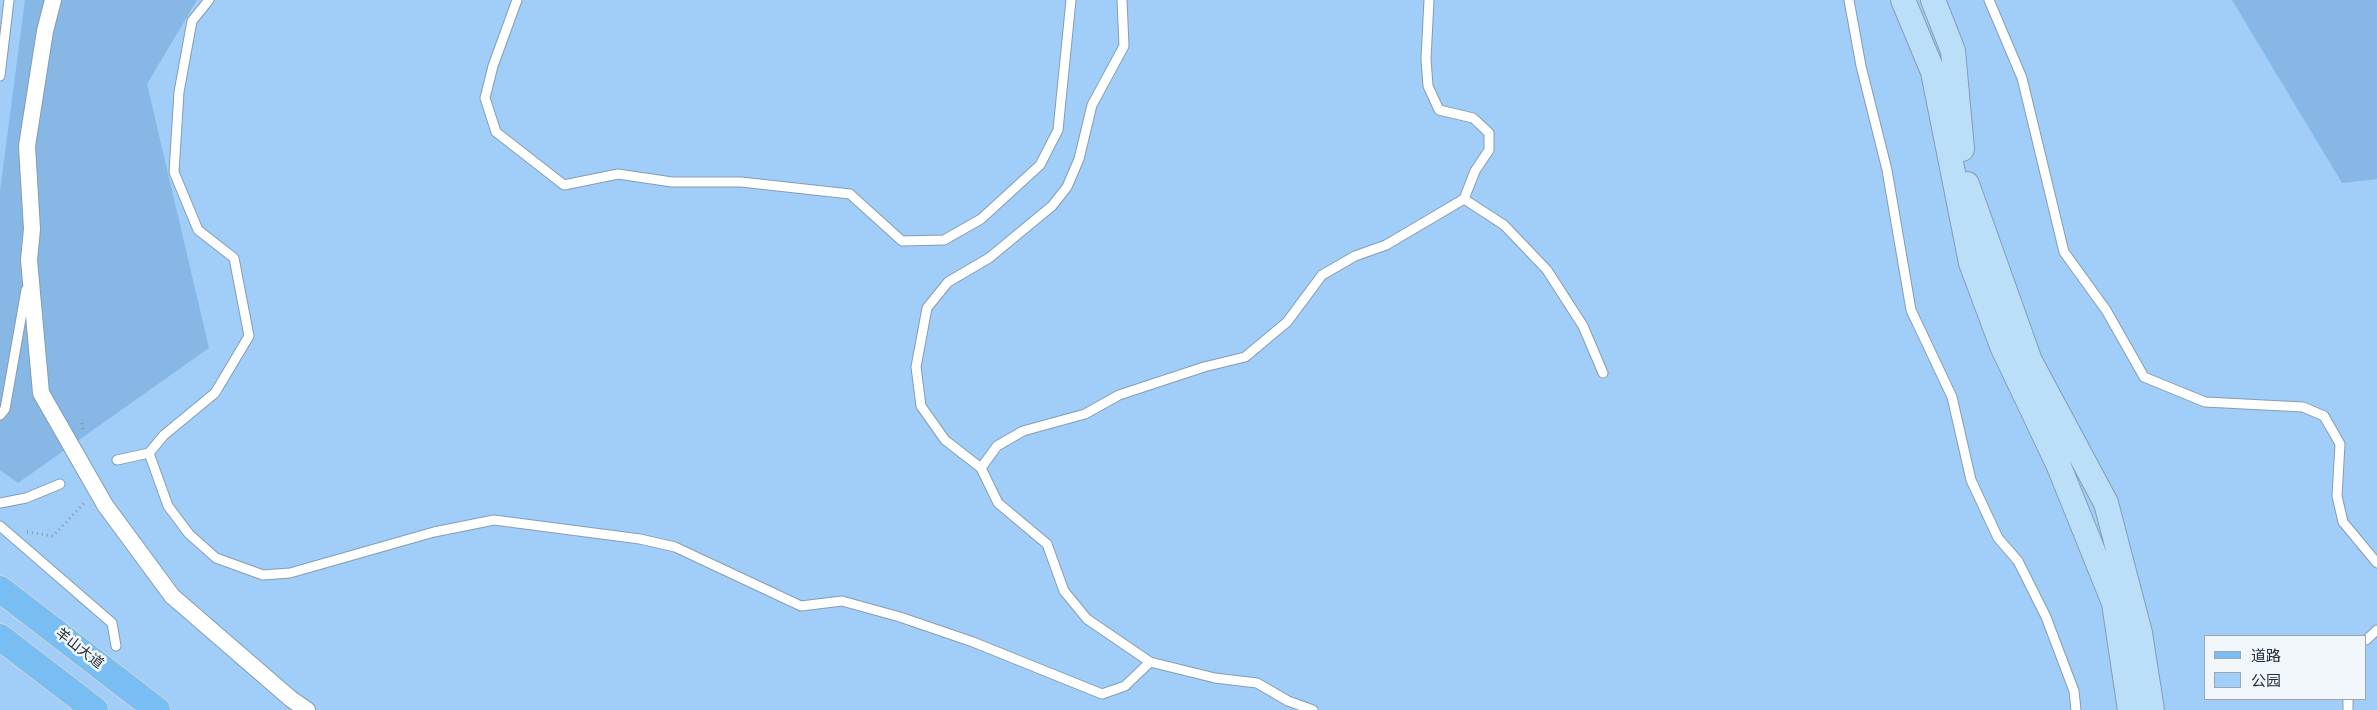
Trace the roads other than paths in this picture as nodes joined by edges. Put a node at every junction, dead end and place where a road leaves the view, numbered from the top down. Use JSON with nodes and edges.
{"nodes":[{"id":1,"x":9,"y":0,"type":"edge"},
{"id":2,"x":53,"y":0,"type":"edge"},
{"id":3,"x":209,"y":0,"type":"edge"},
{"id":4,"x":517,"y":0,"type":"edge"},
{"id":5,"x":1071,"y":0,"type":"edge"},
{"id":6,"x":1122,"y":0,"type":"edge"},
{"id":7,"x":1429,"y":0,"type":"edge"},
{"id":8,"x":1849,"y":0,"type":"edge"},
{"id":9,"x":1903,"y":0,"type":"edge"},
{"id":10,"x":1933,"y":0,"type":"edge"},
{"id":11,"x":1989,"y":0,"type":"edge"},
{"id":12,"x":0,"y":76,"type":"edge"},
{"id":13,"x":1464,"y":199,"type":"junction"},
{"id":14,"x":29,"y":260,"type":"junction"},
{"id":15,"x":1603,"y":373,"type":"dead end"},
{"id":16,"x":0,"y":415,"type":"edge"},
{"id":17,"x":149,"y":454,"type":"junction"},
{"id":18,"x":117,"y":460,"type":"dead end"},
{"id":19,"x":981,"y":468,"type":"junction"},
{"id":20,"x":60,"y":484,"type":"dead end"},
{"id":21,"x":0,"y":503,"type":"edge"},
{"id":22,"x":0,"y":526,"type":"edge"},
{"id":23,"x":2377,"y":563,"type":"edge"},
{"id":24,"x":0,"y":589,"type":"edge"},
{"id":25,"x":2377,"y":630,"type":"edge"},
{"id":26,"x":0,"y":637,"type":"edge"},
{"id":27,"x":2367,"y":639,"type":"edge"},
{"id":28,"x":116,"y":646,"type":"dead end"},
{"id":29,"x":1150,"y":662,"type":"junction"},
{"id":30,"x":95,"y":710,"type":"edge"},
{"id":31,"x":157,"y":710,"type":"edge"},
{"id":32,"x":307,"y":710,"type":"edge"},
{"id":33,"x":1313,"y":710,"type":"edge"},
{"id":34,"x":2076,"y":710,"type":"edge"},
{"id":35,"x":2130,"y":710,"type":"edge"},
{"id":36,"x":2152,"y":710,"type":"edge"}],
"edges":[{"from":1,"to":12,"type":"lane"},
{"from":2,"to":14,"type":"street"},
{"from":3,"to":17,"type":"lane"},
{"from":4,"to":5,"type":"lane"},
{"from":6,"to":19,"type":"lane"},
{"from":7,"to":13,"type":"lane"},
{"from":8,"to":34,"type":"lane"},
{"from":9,"to":35,"type":"street"},
{"from":10,"to":36,"type":"street"},
{"from":11,"to":23,"type":"lane"},
{"from":13,"to":15,"type":"lane"},
{"from":13,"to":19,"type":"lane"},
{"from":14,"to":16,"type":"lane"},
{"from":14,"to":32,"type":"street"},
{"from":17,"to":18,"type":"lane"},
{"from":17,"to":29,"type":"lane"},
{"from":19,"to":29,"type":"lane"},
{"from":20,"to":21,"type":"lane"},
{"from":22,"to":28,"type":"lane"},
{"from":24,"to":31,"type":"main road","name":"羊山大道"},
{"from":25,"to":27,"type":"lane"},
{"from":26,"to":30,"type":"main road"},
{"from":29,"to":33,"type":"lane"}]}
